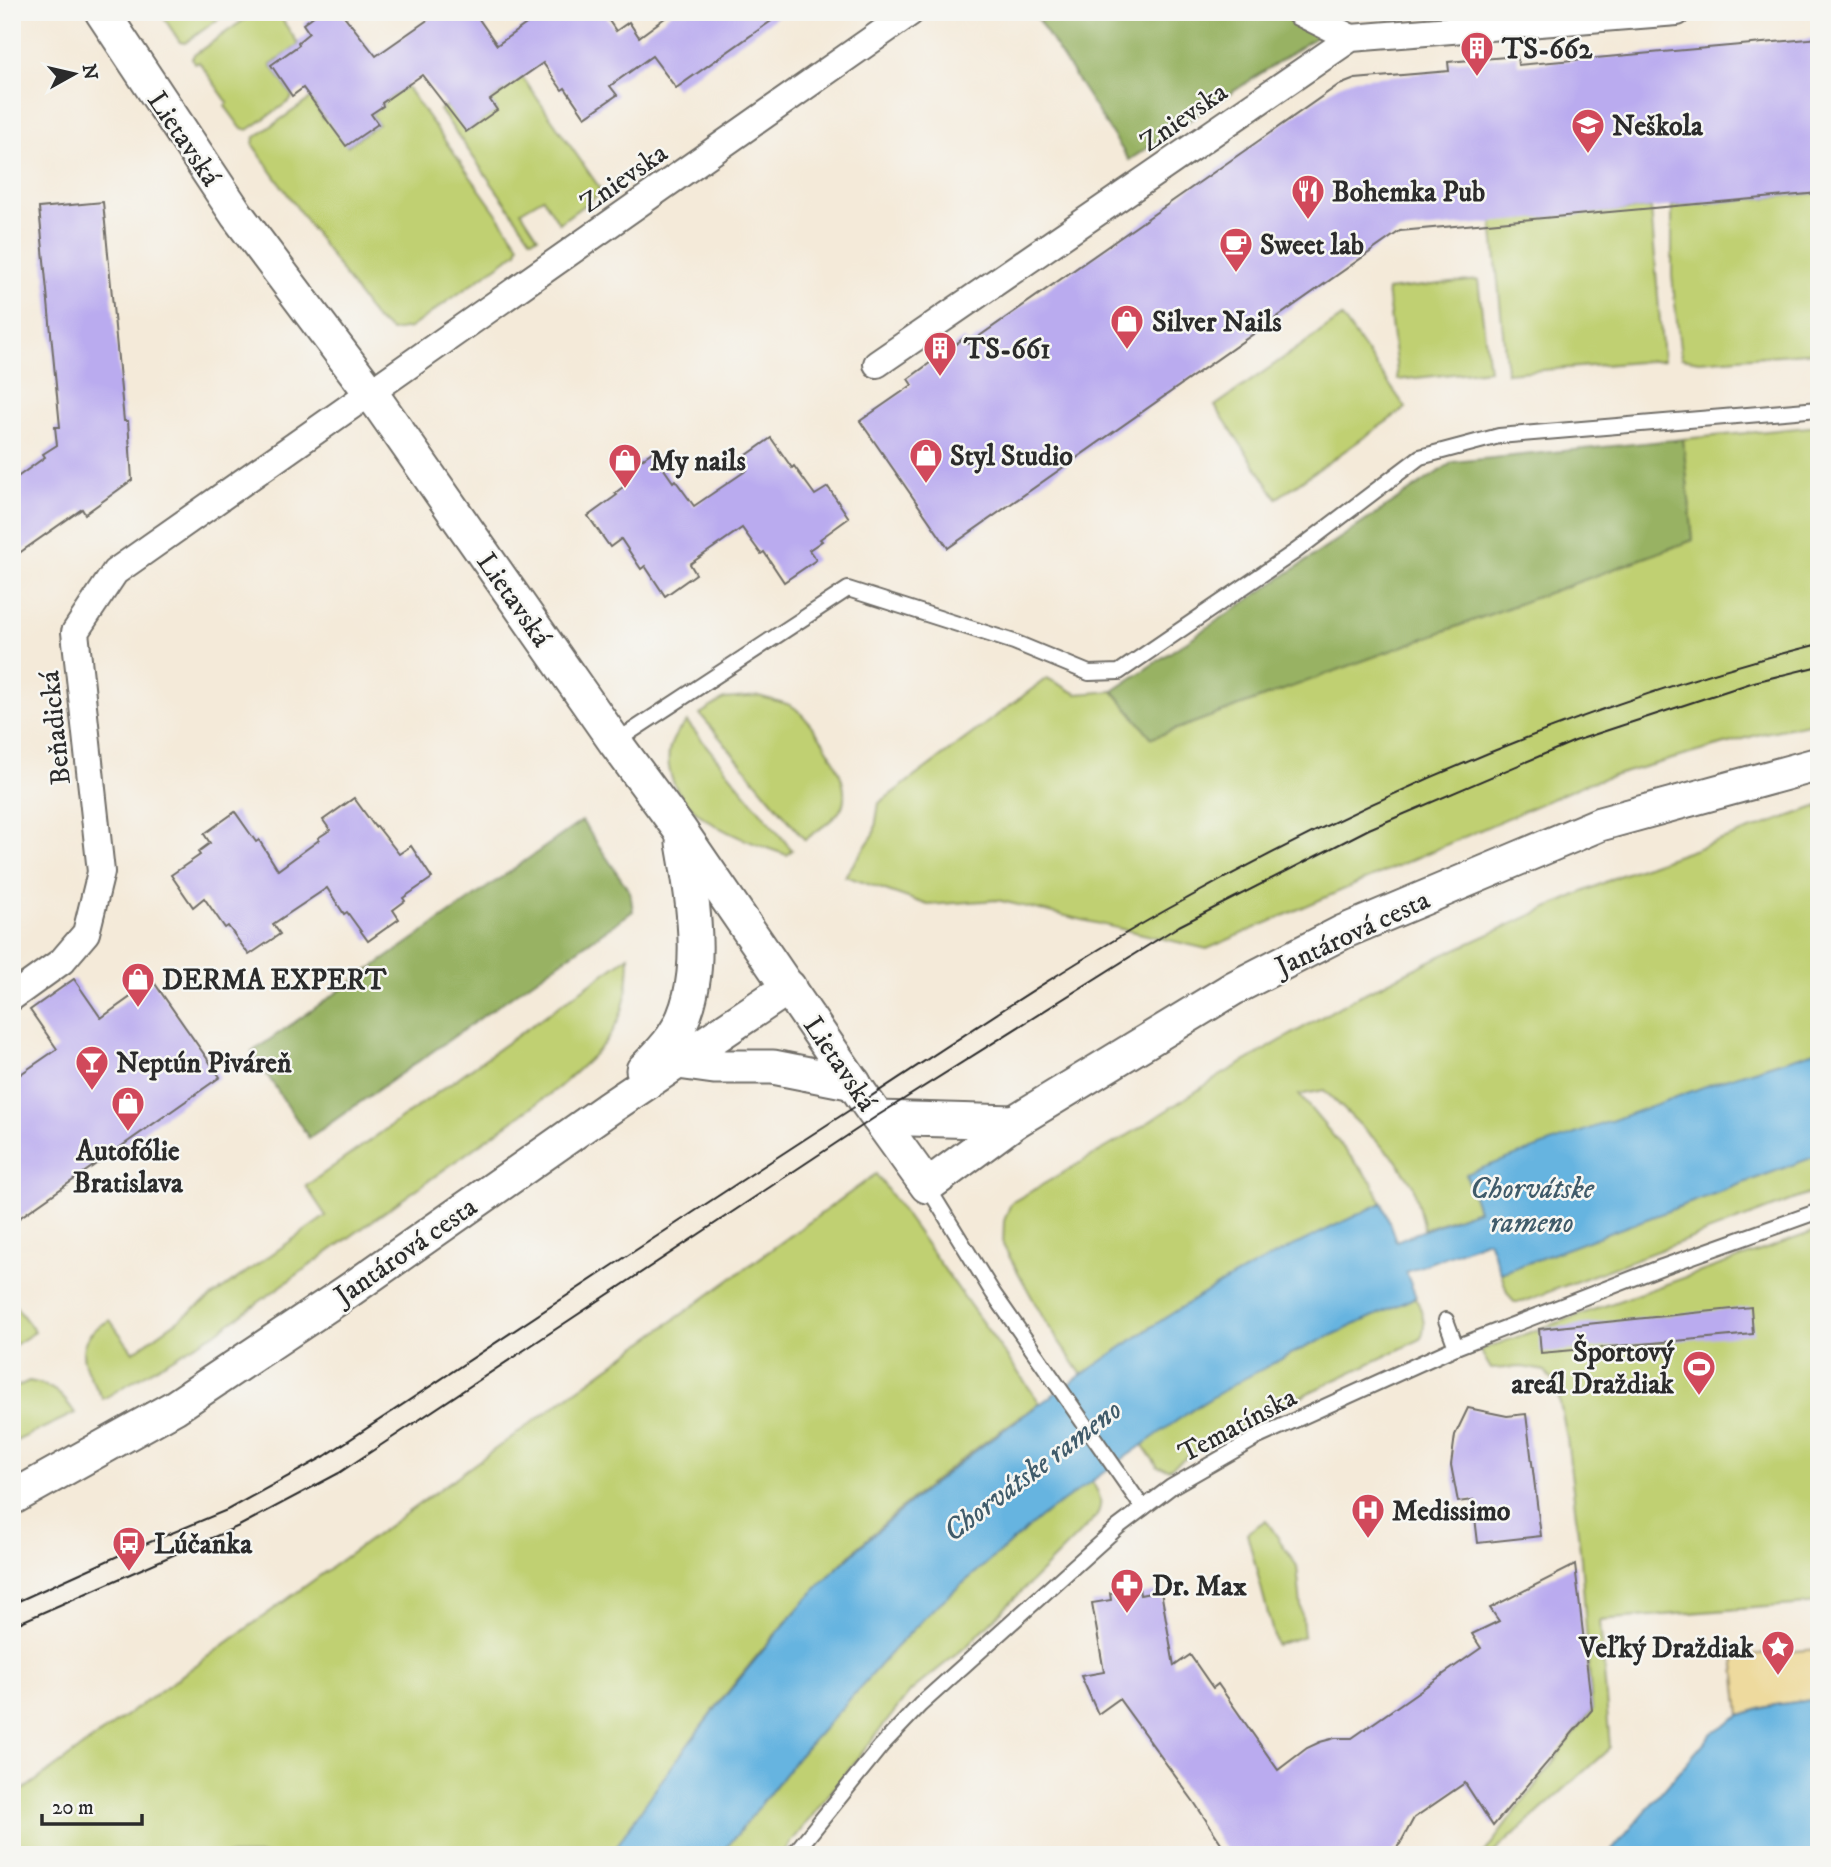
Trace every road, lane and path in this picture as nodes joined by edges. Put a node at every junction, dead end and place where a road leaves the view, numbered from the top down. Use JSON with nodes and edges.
{"nodes":[{"id":1,"x":102,"y":12,"type":"edge"},
{"id":2,"x":911,"y":12,"type":"edge"},
{"id":3,"x":1299,"y":12,"type":"edge"},
{"id":4,"x":1677,"y":12,"type":"edge"},
{"id":5,"x":1351,"y":38,"type":"junction"},
{"id":6,"x":877,"y":364,"type":"dead end"},
{"id":7,"x":371,"y":393,"type":"junction"},
{"id":8,"x":1819,"y":410,"type":"edge"},
{"id":9,"x":615,"y":742,"type":"junction"},
{"id":10,"x":1819,"y":764,"type":"edge"},
{"id":11,"x":680,"y":830,"type":"junction"},
{"id":12,"x":789,"y":987,"type":"junction"},
{"id":13,"x":12,"y":996,"type":"edge"},
{"id":14,"x":678,"y":1062,"type":"junction"},
{"id":15,"x":854,"y":1083,"type":"junction"},
{"id":16,"x":608,"y":1108,"type":"junction"},
{"id":17,"x":878,"y":1118,"type":"junction"},
{"id":18,"x":1014,"y":1122,"type":"junction"},
{"id":19,"x":927,"y":1186,"type":"junction"},
{"id":20,"x":1819,"y":1211,"type":"edge"},
{"id":21,"x":1446,"y":1320,"type":"dead end"},
{"id":22,"x":1456,"y":1347,"type":"junction"},
{"id":23,"x":12,"y":1498,"type":"edge"},
{"id":24,"x":1143,"y":1508,"type":"junction"},
{"id":25,"x":793,"y":1855,"type":"edge"}],
"edges":[{"from":1,"to":7,"type":"street","name":"Lietavská"},
{"from":2,"to":7,"type":"street","name":"Znievska"},
{"from":3,"to":5,"type":"street"},
{"from":4,"to":5,"type":"street","name":"Znievska"},
{"from":5,"to":6,"type":"street","name":"Znievska"},
{"from":7,"to":9,"type":"street","name":"Lietavská"},
{"from":7,"to":13,"type":"street","name":"Beňadická"},
{"from":8,"to":9,"type":"lane"},
{"from":9,"to":11,"type":"street","name":"Lietavská"},
{"from":10,"to":18,"type":"street","name":"Jantárová cesta"},
{"from":11,"to":12,"type":"street","name":"Lietavská"},
{"from":11,"to":16,"type":"street"},
{"from":12,"to":14,"type":"street","name":"Jantárová cesta"},
{"from":12,"to":15,"type":"street","name":"Lietavská"},
{"from":14,"to":15,"type":"street"},
{"from":14,"to":16,"type":"street","name":"Jantárová cesta"},
{"from":15,"to":17,"type":"street","name":"Lietavská"},
{"from":16,"to":23,"type":"street","name":"Jantárová cesta"},
{"from":17,"to":18,"type":"street"},
{"from":17,"to":19,"type":"street","name":"Lietavská"},
{"from":18,"to":19,"type":"street","name":"Jantárová cesta"},
{"from":19,"to":24,"type":"lane"},
{"from":20,"to":22,"type":"lane","name":"Tematínska"},
{"from":21,"to":22,"type":"lane"},
{"from":22,"to":24,"type":"lane","name":"Tematínska"},
{"from":24,"to":25,"type":"lane","name":"Tematínska"}]}
